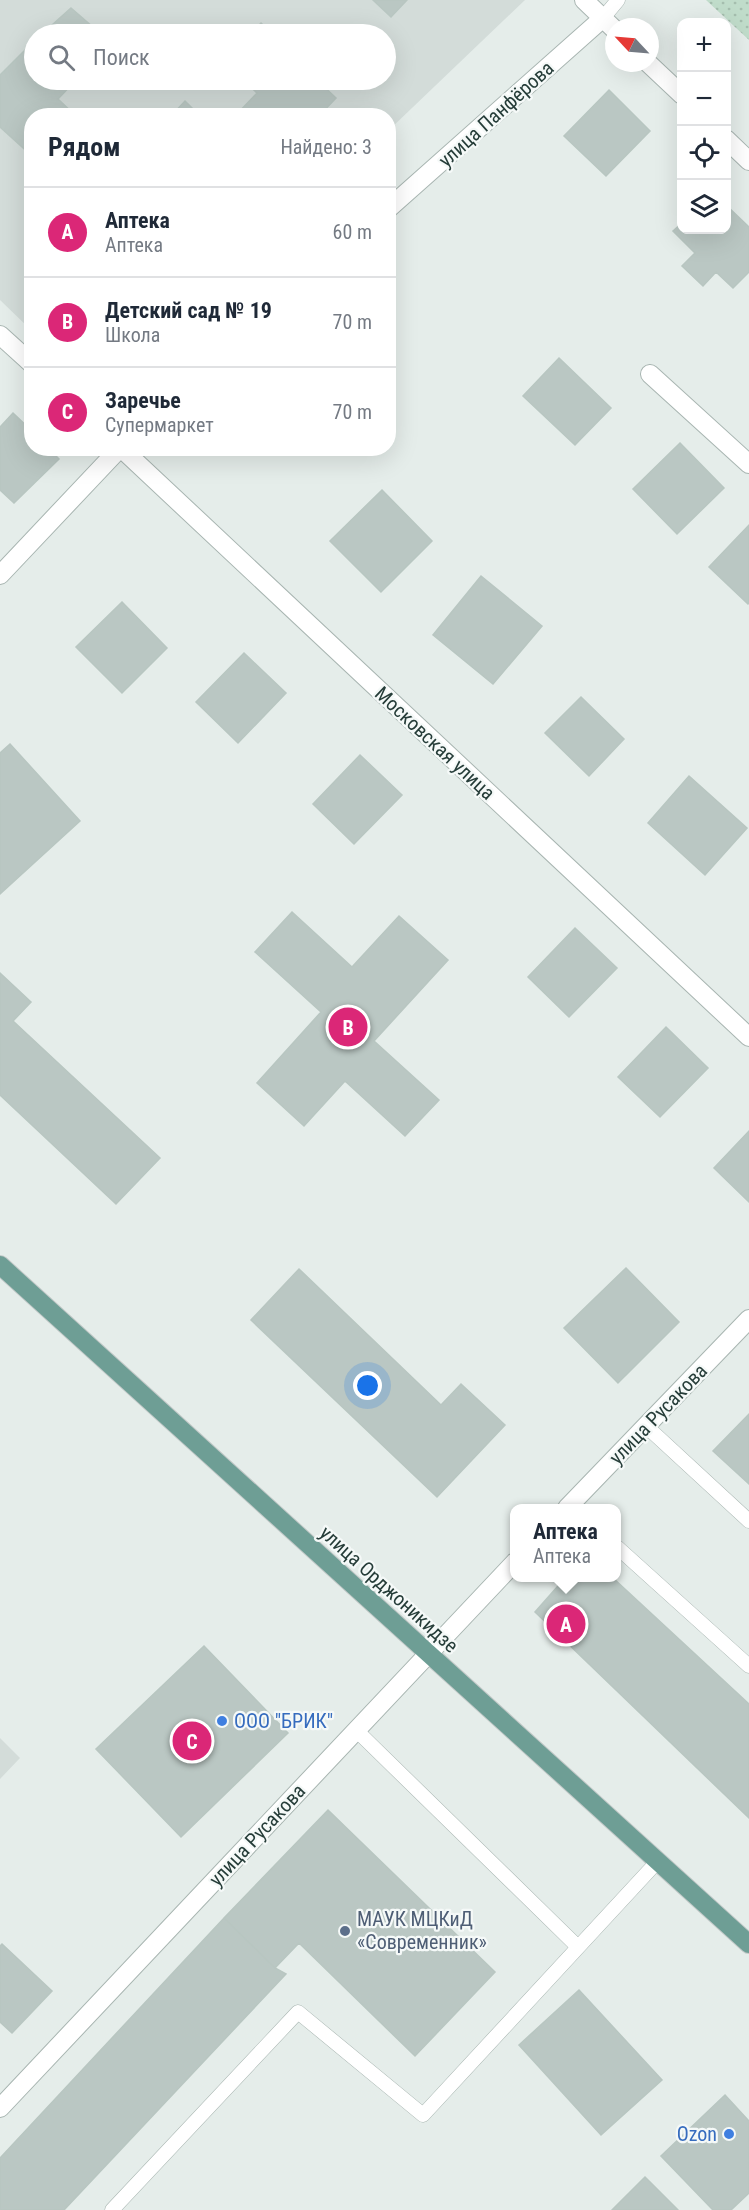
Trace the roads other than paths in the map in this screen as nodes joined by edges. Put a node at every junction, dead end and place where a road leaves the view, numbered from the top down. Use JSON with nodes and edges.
{"nodes":[{"id":1,"x":584,"y":0,"type":"edge"},
{"id":2,"x":618,"y":0,"type":"edge"},
{"id":3,"x":610,"y":18,"type":"edge"},
{"id":4,"x":605,"y":21,"type":"edge"},
{"id":5,"x":605,"y":27,"type":"edge"},
{"id":6,"x":657,"y":72,"type":"edge"},
{"id":7,"x":677,"y":91,"type":"edge"},
{"id":8,"x":731,"y":144,"type":"edge"},
{"id":9,"x":749,"y":161,"type":"edge"},
{"id":10,"x":396,"y":202,"type":"edge"},
{"id":11,"x":0,"y":335,"type":"edge"},
{"id":12,"x":24,"y":357,"type":"edge"},
{"id":13,"x":651,"y":374,"type":"dead end"},
{"id":14,"x":112,"y":456,"type":"edge"},
{"id":15,"x":129,"y":456,"type":"edge"},
{"id":16,"x":749,"y":464,"type":"edge"},
{"id":17,"x":0,"y":575,"type":"edge"},
{"id":18,"x":749,"y":1037,"type":"edge"},
{"id":19,"x":0,"y":1265,"type":"edge"},
{"id":20,"x":749,"y":1319,"type":"edge"},
{"id":21,"x":646,"y":1426,"type":"junction"},
{"id":22,"x":574,"y":1504,"type":"edge"},
{"id":23,"x":749,"y":1521,"type":"edge"},
{"id":24,"x":621,"y":1551,"type":"edge"},
{"id":25,"x":510,"y":1567,"type":"edge"},
{"id":26,"x":427,"y":1654,"type":"junction"},
{"id":27,"x":749,"y":1666,"type":"edge"},
{"id":28,"x":356,"y":1730,"type":"junction"},
{"id":29,"x":657,"y":1862,"type":"junction"},
{"id":30,"x":749,"y":1944,"type":"edge"},
{"id":31,"x":578,"y":1947,"type":"junction"},
{"id":32,"x":0,"y":2108,"type":"edge"},
{"id":33,"x":112,"y":2210,"type":"edge"}],
"edges":[{"from":1,"to":4,"type":"street"},
{"from":2,"to":3,"type":"lane"},
{"from":5,"to":10,"type":"street","name":"улица Панфёрова"},
{"from":6,"to":7,"type":"street"},
{"from":8,"to":9,"type":"street"},
{"from":11,"to":12,"type":"street"},
{"from":13,"to":16,"type":"street"},
{"from":14,"to":17,"type":"street"},
{"from":15,"to":18,"type":"street","name":"Московская улица"},
{"from":19,"to":26,"type":"main road","name":"улица Орджоникидзе"},
{"from":20,"to":21,"type":"street","name":"улица Русакова"},
{"from":21,"to":22,"type":"street","name":"улица Русакова"},
{"from":21,"to":23,"type":"lane"},
{"from":24,"to":27,"type":"lane"},
{"from":25,"to":26,"type":"street","name":"улица Русакова"},
{"from":26,"to":28,"type":"street","name":"улица Русакова"},
{"from":26,"to":29,"type":"main road","name":"улица Орджоникидзе"},
{"from":28,"to":31,"type":"lane"},
{"from":28,"to":32,"type":"street","name":"улица Русакова"},
{"from":29,"to":30,"type":"main road","name":"улица Орджоникидзе"},
{"from":29,"to":31,"type":"lane"},
{"from":31,"to":33,"type":"lane"}]}
